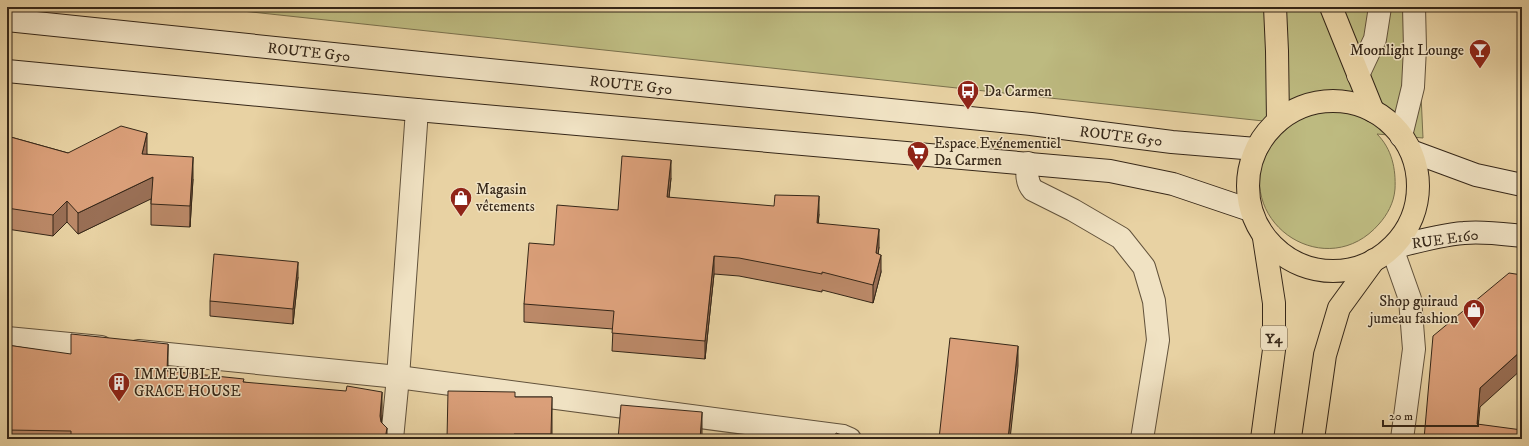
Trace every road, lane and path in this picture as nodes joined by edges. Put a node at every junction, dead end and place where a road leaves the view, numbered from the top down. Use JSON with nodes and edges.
{"nodes":[{"id":1,"x":1275,"y":7,"type":"edge"},
{"id":2,"x":1331,"y":7,"type":"edge"},
{"id":3,"x":1380,"y":7,"type":"edge"},
{"id":4,"x":1414,"y":7,"type":"edge"},
{"id":5,"x":7,"y":20,"type":"edge"},
{"id":6,"x":7,"y":71,"type":"edge"},
{"id":7,"x":1358,"y":75,"type":"junction"},
{"id":8,"x":417,"y":110,"type":"junction"},
{"id":9,"x":1373,"y":111,"type":"junction"},
{"id":10,"x":1278,"y":121,"type":"junction"},
{"id":11,"x":1406,"y":143,"type":"junction"},
{"id":12,"x":1256,"y":149,"type":"junction"},
{"id":13,"x":1028,"y":162,"type":"junction"},
{"id":14,"x":1522,"y":184,"type":"edge"},
{"id":15,"x":1250,"y":210,"type":"junction"},
{"id":16,"x":1522,"y":236,"type":"edge"},
{"id":17,"x":1264,"y":238,"type":"junction"},
{"id":18,"x":1392,"y":248,"type":"junction"},
{"id":19,"x":1374,"y":260,"type":"junction"},
{"id":20,"x":7,"y":338,"type":"edge"},
{"id":21,"x":398,"y":377,"type":"junction"},
{"id":22,"x":392,"y":439,"type":"edge"},
{"id":23,"x":850,"y":439,"type":"edge"},
{"id":24,"x":1142,"y":439,"type":"edge"},
{"id":25,"x":1262,"y":439,"type":"edge"},
{"id":26,"x":1313,"y":439,"type":"edge"},
{"id":27,"x":1402,"y":439,"type":"edge"}],
"edges":[{"from":1,"to":10,"type":"highway"},
{"from":2,"to":7,"type":"highway"},
{"from":3,"to":7,"type":"street"},
{"from":4,"to":11,"type":"street"},
{"from":5,"to":12,"type":"street","name":"ROUTE G50"},
{"from":6,"to":8,"type":"street"},
{"from":7,"to":9,"type":"highway"},
{"from":8,"to":13,"type":"street"},
{"from":8,"to":21,"type":"street"},
{"from":9,"to":10,"type":"highway"},
{"from":9,"to":11,"type":"highway"},
{"from":10,"to":12,"type":"highway"},
{"from":11,"to":14,"type":"street"},
{"from":11,"to":18,"type":"highway"},
{"from":12,"to":15,"type":"highway"},
{"from":13,"to":15,"type":"street"},
{"from":13,"to":24,"type":"street"},
{"from":15,"to":17,"type":"highway"},
{"from":16,"to":18,"type":"street","name":"RUE E160"},
{"from":17,"to":19,"type":"highway"},
{"from":17,"to":25,"type":"highway","number":"Y4"},
{"from":18,"to":19,"type":"highway"},
{"from":18,"to":27,"type":"street"},
{"from":19,"to":26,"type":"highway"},
{"from":20,"to":21,"type":"street"},
{"from":21,"to":22,"type":"street"},
{"from":21,"to":23,"type":"street"}]}
